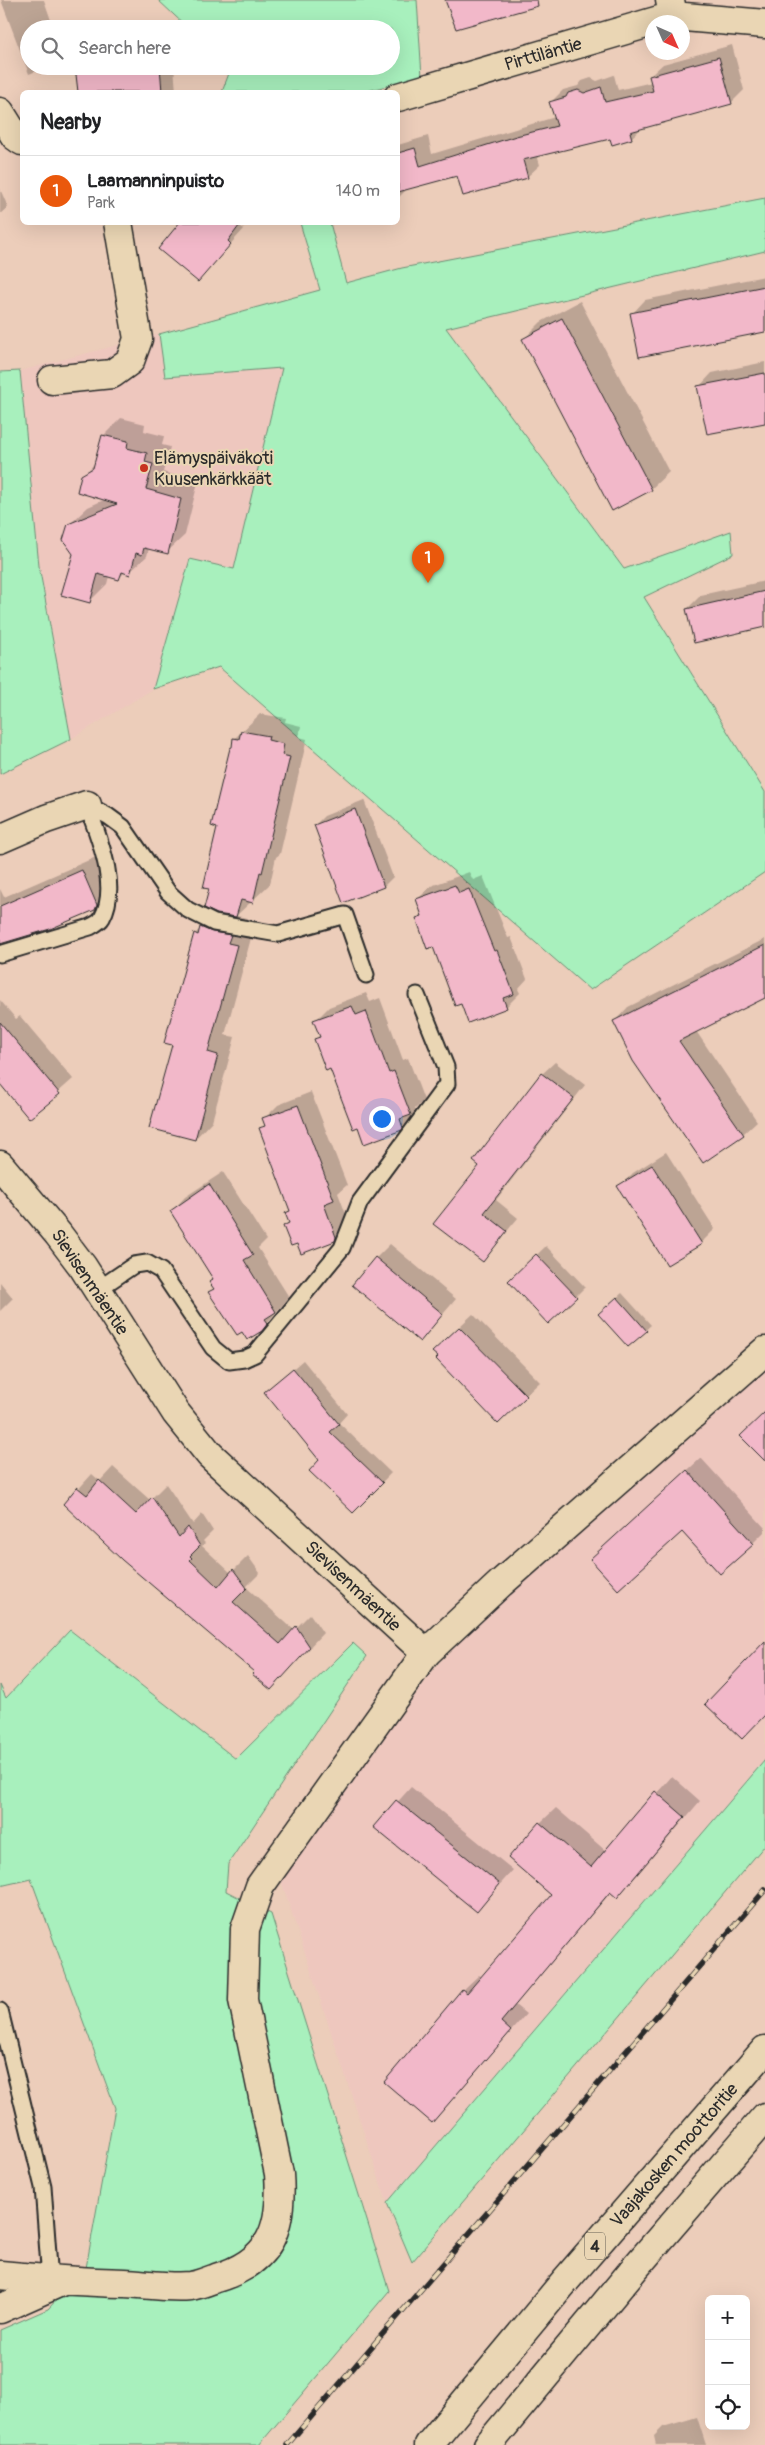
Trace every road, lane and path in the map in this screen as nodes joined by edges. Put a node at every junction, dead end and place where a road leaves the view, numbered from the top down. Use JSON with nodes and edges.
{"nodes":[{"id":1,"x":671,"y":8,"type":"edge"},
{"id":2,"x":765,"y":24,"type":"edge"},
{"id":3,"x":400,"y":96,"type":"edge"},
{"id":4,"x":1,"y":117,"type":"edge"},
{"id":5,"x":20,"y":140,"type":"edge"},
{"id":6,"x":119,"y":225,"type":"edge"},
{"id":7,"x":52,"y":380,"type":"dead end"},
{"id":8,"x":87,"y":805,"type":"junction"},
{"id":9,"x":0,"y":839,"type":"edge"},
{"id":10,"x":0,"y":954,"type":"edge"},
{"id":11,"x":366,"y":975,"type":"dead end"},
{"id":12,"x":417,"y":995,"type":"dead end"},
{"id":13,"x":0,"y":1165,"type":"edge"},
{"id":14,"x":97,"y":1290,"type":"junction"},
{"id":15,"x":765,"y":1352,"type":"edge"},
{"id":16,"x":426,"y":1653,"type":"junction"},
{"id":17,"x":0,"y":2011,"type":"edge"},
{"id":18,"x":765,"y":2050,"type":"edge"},
{"id":19,"x":765,"y":2117,"type":"edge"},
{"id":20,"x":0,"y":2275,"type":"edge"},
{"id":21,"x":57,"y":2280,"type":"junction"},
{"id":22,"x":0,"y":2309,"type":"edge"},
{"id":23,"x":429,"y":2445,"type":"edge"},
{"id":24,"x":488,"y":2445,"type":"edge"}],
"edges":[{"from":1,"to":2,"type":"main road"},
{"from":1,"to":3,"type":"main road","name":"Pirttiläntie"},
{"from":4,"to":5,"type":"main road"},
{"from":6,"to":7,"type":"main road"},
{"from":8,"to":9,"type":"main road"},
{"from":8,"to":10,"type":"lane"},
{"from":8,"to":11,"type":"lane"},
{"from":12,"to":14,"type":"lane"},
{"from":13,"to":14,"type":"main road","name":"Sievisenmäentie"},
{"from":14,"to":16,"type":"main road","name":"Sievisenmäentie"},
{"from":15,"to":16,"type":"main road"},
{"from":16,"to":21,"type":"main road"},
{"from":17,"to":21,"type":"lane"},
{"from":18,"to":23,"type":"main road","name":"Vaajakosken moottoritie","number":"4"},
{"from":19,"to":24,"type":"main road"},
{"from":20,"to":21,"type":"main road"},
{"from":21,"to":22,"type":"main road"}]}
